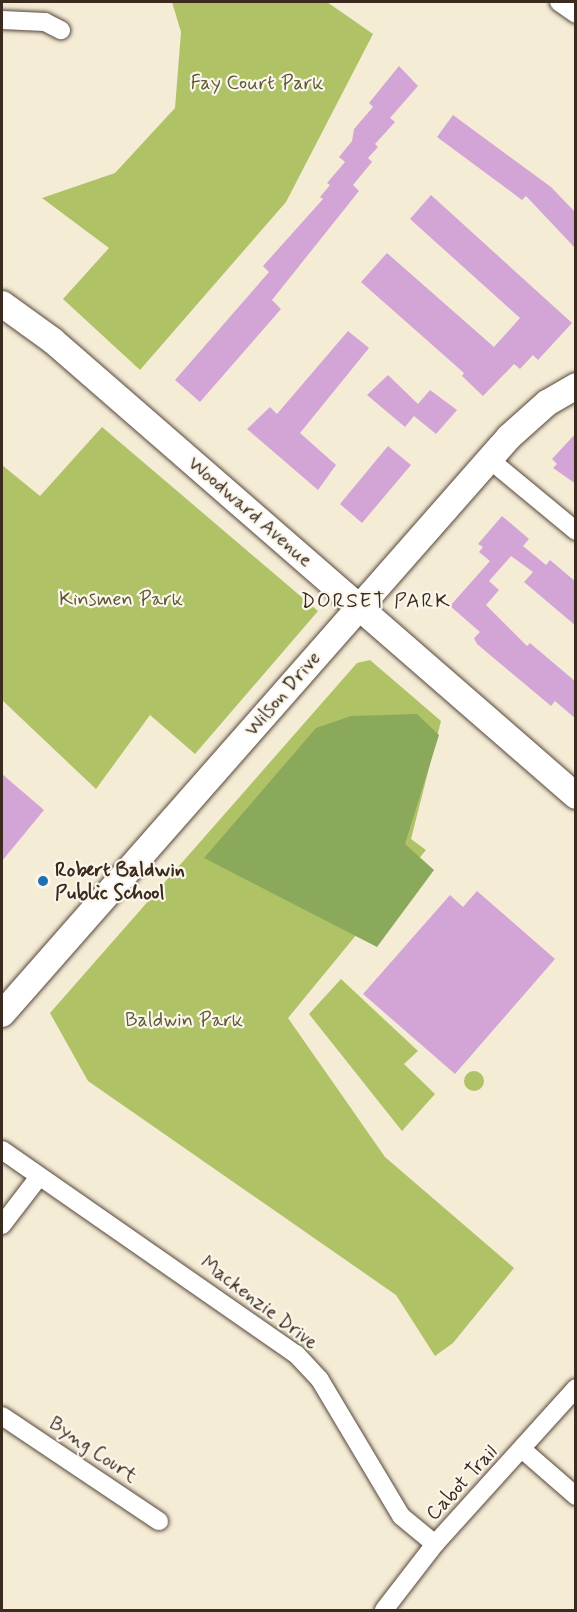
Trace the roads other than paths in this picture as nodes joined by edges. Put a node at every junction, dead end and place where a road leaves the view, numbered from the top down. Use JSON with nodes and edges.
{"nodes":[{"id":1,"x":559,"y":2,"type":"edge"},
{"id":2,"x":576,"y":14,"type":"edge"},
{"id":3,"x":2,"y":20,"type":"edge"},
{"id":4,"x":61,"y":30,"type":"dead end"},
{"id":5,"x":2,"y":304,"type":"edge"},
{"id":6,"x":576,"y":386,"type":"edge"},
{"id":7,"x":489,"y":459,"type":"junction"},
{"id":8,"x":576,"y":531,"type":"edge"},
{"id":9,"x":361,"y":606,"type":"junction"},
{"id":10,"x":576,"y":796,"type":"edge"},
{"id":11,"x":2,"y":1014,"type":"edge"},
{"id":12,"x":2,"y":1150,"type":"edge"},
{"id":13,"x":38,"y":1178,"type":"junction"},
{"id":14,"x":2,"y":1225,"type":"edge"},
{"id":15,"x":576,"y":1388,"type":"edge"},
{"id":16,"x":2,"y":1416,"type":"edge"},
{"id":17,"x":523,"y":1450,"type":"junction"},
{"id":18,"x":576,"y":1496,"type":"edge"},
{"id":19,"x":159,"y":1521,"type":"dead end"},
{"id":20,"x":435,"y":1544,"type":"junction"},
{"id":21,"x":384,"y":1611,"type":"edge"}],
"edges":[{"from":1,"to":2,"type":"street"},
{"from":3,"to":4,"type":"street"},
{"from":5,"to":9,"type":"street","name":"Woodward Avenue"},
{"from":6,"to":7,"type":"street","name":"Wilson Drive"},
{"from":7,"to":8,"type":"street"},
{"from":7,"to":9,"type":"street","name":"Wilson Drive"},
{"from":9,"to":10,"type":"street","name":"Woodward Avenue"},
{"from":9,"to":11,"type":"street","name":"Wilson Drive"},
{"from":12,"to":13,"type":"street","name":"Mackenzie Drive"},
{"from":13,"to":14,"type":"street"},
{"from":13,"to":20,"type":"street","name":"Mackenzie Drive"},
{"from":15,"to":17,"type":"street","name":"Cabot Trail"},
{"from":16,"to":19,"type":"street","name":"Byng Court"},
{"from":17,"to":18,"type":"street"},
{"from":17,"to":20,"type":"street","name":"Cabot Trail"},
{"from":20,"to":21,"type":"street","name":"Cabot Trail"}]}
